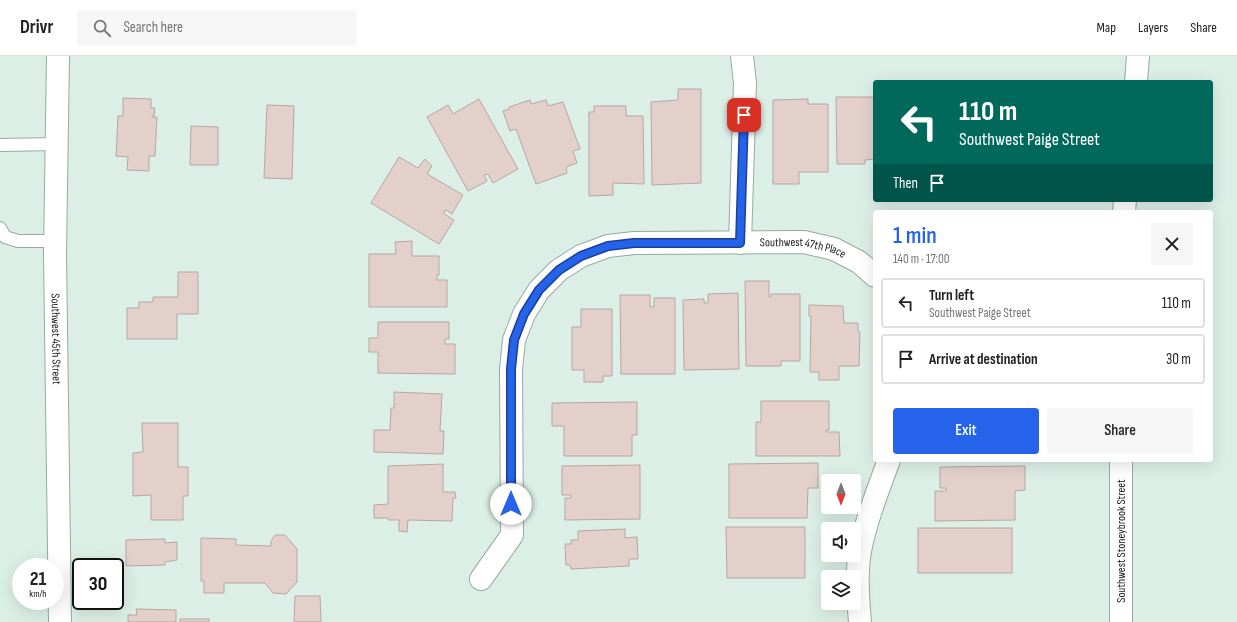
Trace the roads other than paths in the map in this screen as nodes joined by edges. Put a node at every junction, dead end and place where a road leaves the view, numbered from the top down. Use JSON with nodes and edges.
{"nodes":[{"id":1,"x":58,"y":56,"type":"edge"},
{"id":2,"x":742,"y":56,"type":"edge"},
{"id":3,"x":1138,"y":56,"type":"edge"},
{"id":4,"x":1136,"y":80,"type":"edge"},
{"id":5,"x":57,"y":144,"type":"junction"},
{"id":6,"x":0,"y":145,"type":"edge"},
{"id":7,"x":0,"y":228,"type":"edge"},
{"id":8,"x":56,"y":241,"type":"junction"},
{"id":9,"x":740,"y":243,"type":"junction"},
{"id":10,"x":873,"y":274,"type":"edge"},
{"id":11,"x":887,"y":462,"type":"edge"},
{"id":12,"x":1121,"y":462,"type":"edge"},
{"id":13,"x":481,"y":579,"type":"dead end"},
{"id":14,"x":60,"y":622,"type":"edge"},
{"id":15,"x":860,"y":622,"type":"edge"},
{"id":16,"x":1121,"y":622,"type":"edge"}],
"edges":[{"from":1,"to":5,"type":"street","name":"Southwest 45th Street"},
{"from":2,"to":9,"type":"street"},
{"from":3,"to":4,"type":"street"},
{"from":5,"to":6,"type":"lane"},
{"from":5,"to":8,"type":"street","name":"Southwest 45th Street"},
{"from":7,"to":8,"type":"lane"},
{"from":8,"to":14,"type":"street","name":"Southwest 45th Street"},
{"from":9,"to":10,"type":"street","name":"Southwest 47th Place"},
{"from":9,"to":13,"type":"street","name":"Southwest 47th Place"},
{"from":11,"to":15,"type":"street"},
{"from":12,"to":16,"type":"street","name":"Southwest Stoneybrook Street"}]}
